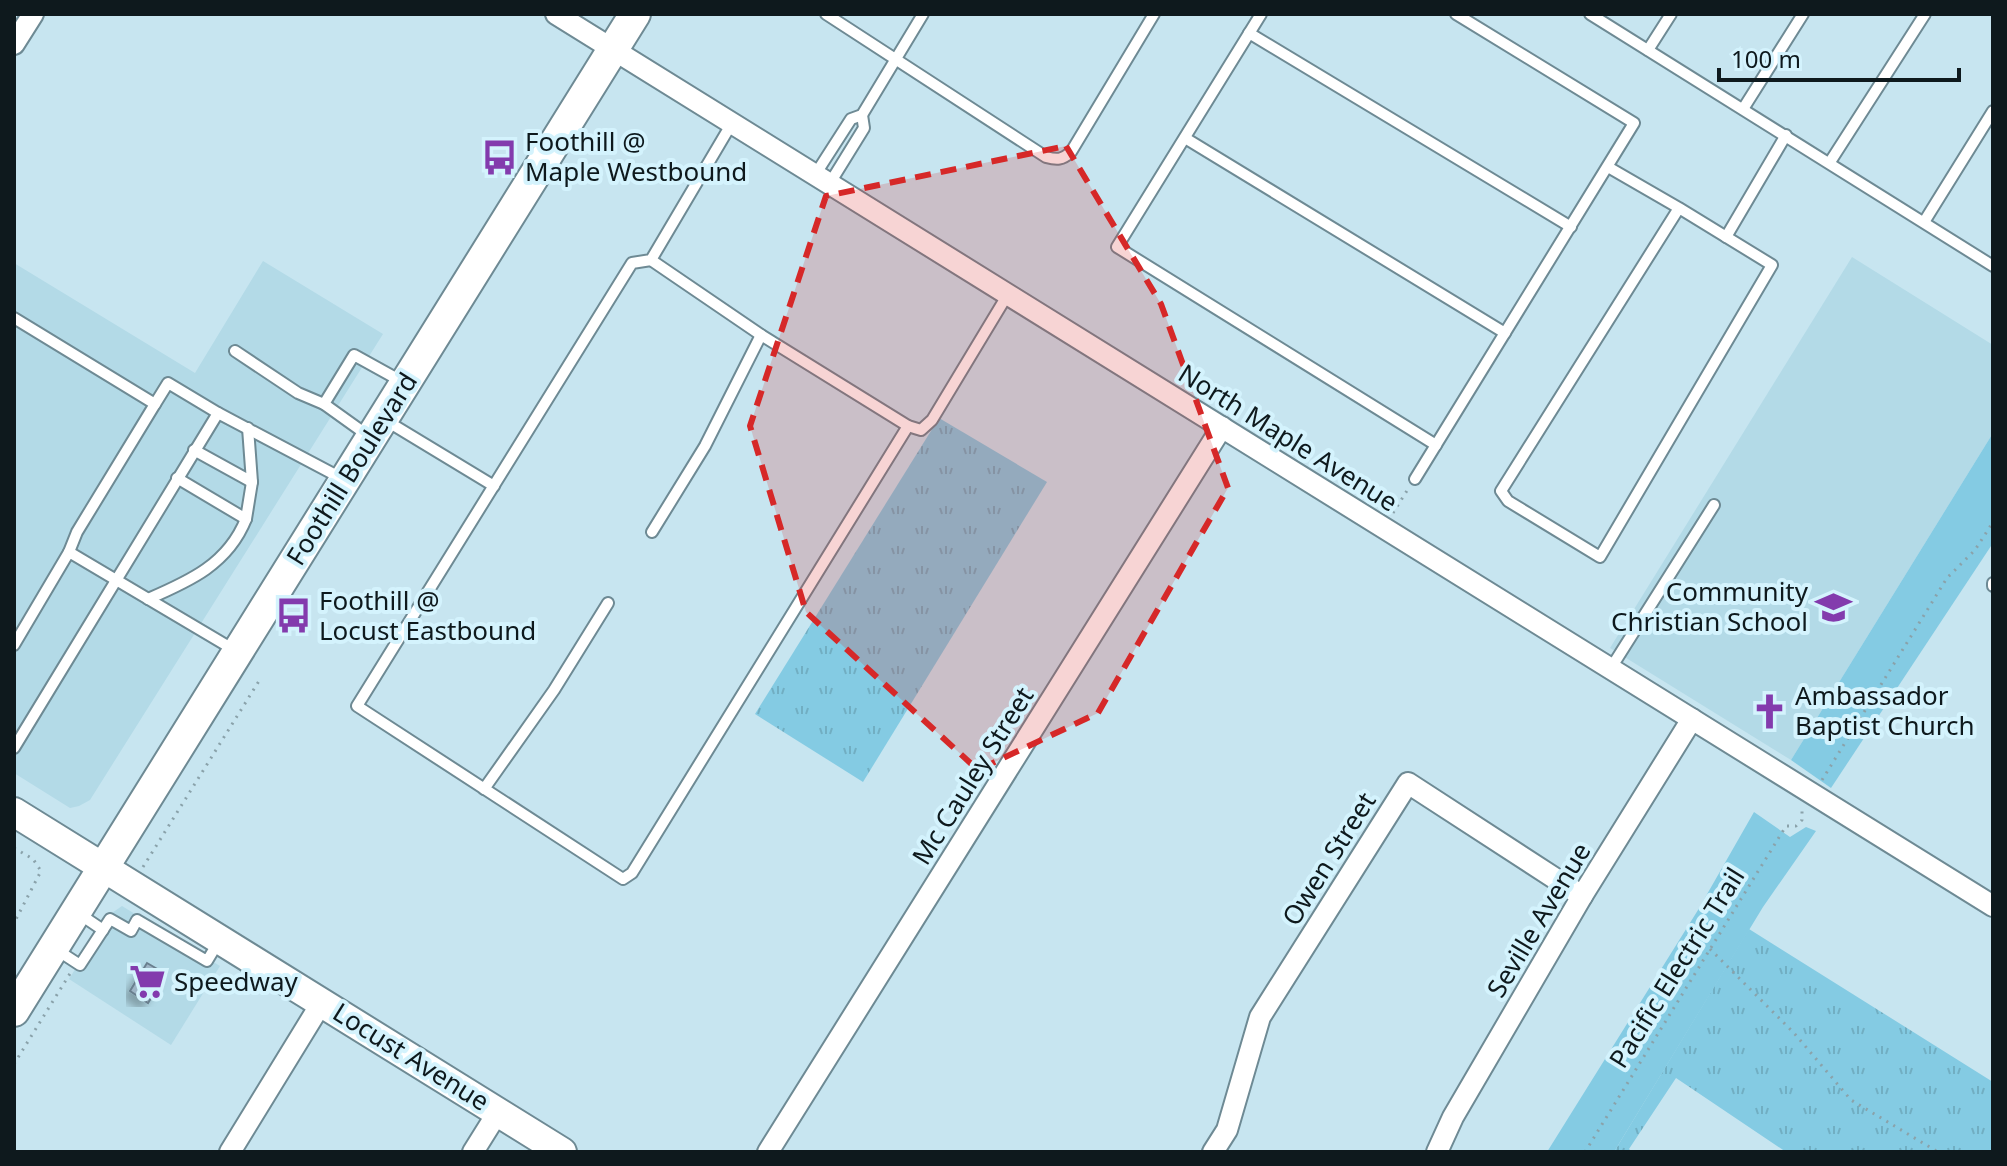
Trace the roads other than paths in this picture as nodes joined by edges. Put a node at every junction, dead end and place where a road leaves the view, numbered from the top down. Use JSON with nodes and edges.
{"nodes":[{"id":1,"x":33,"y":14,"type":"edge"},
{"id":2,"x":556,"y":14,"type":"edge"},
{"id":3,"x":635,"y":14,"type":"edge"},
{"id":4,"x":826,"y":14,"type":"edge"},
{"id":5,"x":923,"y":14,"type":"edge"},
{"id":6,"x":1154,"y":14,"type":"edge"},
{"id":7,"x":1261,"y":14,"type":"edge"},
{"id":8,"x":1456,"y":14,"type":"edge"},
{"id":9,"x":1590,"y":14,"type":"edge"},
{"id":10,"x":1671,"y":14,"type":"edge"},
{"id":11,"x":1803,"y":14,"type":"edge"},
{"id":12,"x":1925,"y":14,"type":"edge"},
{"id":13,"x":1249,"y":33,"type":"junction"},
{"id":14,"x":14,"y":44,"type":"edge"},
{"id":15,"x":613,"y":49,"type":"junction"},
{"id":16,"x":1648,"y":50,"type":"junction"},
{"id":17,"x":895,"y":58,"type":"junction"},
{"id":18,"x":1743,"y":109,"type":"junction"},
{"id":19,"x":1993,"y":111,"type":"edge"},
{"id":20,"x":862,"y":115,"type":"junction"},
{"id":21,"x":732,"y":123,"type":"junction"},
{"id":22,"x":1786,"y":135,"type":"junction"},
{"id":23,"x":1185,"y":138,"type":"junction"},
{"id":24,"x":837,"y":142,"type":"junction"},
{"id":25,"x":850,"y":150,"type":"junction"},
{"id":26,"x":1830,"y":162,"type":"junction"},
{"id":27,"x":1608,"y":167,"type":"junction"},
{"id":28,"x":823,"y":179,"type":"junction"},
{"id":29,"x":1679,"y":208,"type":"junction"},
{"id":30,"x":1924,"y":222,"type":"junction"},
{"id":31,"x":1571,"y":227,"type":"junction"},
{"id":32,"x":1726,"y":237,"type":"junction"},
{"id":33,"x":651,"y":260,"type":"junction"},
{"id":34,"x":1993,"y":266,"type":"edge"},
{"id":35,"x":1008,"y":294,"type":"junction"},
{"id":36,"x":14,"y":318,"type":"edge"},
{"id":37,"x":1505,"y":333,"type":"junction"},
{"id":38,"x":761,"y":335,"type":"junction"},
{"id":39,"x":235,"y":351,"type":"dead end"},
{"id":40,"x":405,"y":384,"type":"junction"},
{"id":41,"x":155,"y":404,"type":"junction"},
{"id":42,"x":324,"y":404,"type":"junction"},
{"id":43,"x":218,"y":413,"type":"junction"},
{"id":44,"x":908,"y":426,"type":"junction"},
{"id":45,"x":1222,"y":427,"type":"junction"},
{"id":46,"x":248,"y":428,"type":"junction"},
{"id":47,"x":377,"y":428,"type":"junction"},
{"id":48,"x":1436,"y":445,"type":"junction"},
{"id":49,"x":194,"y":450,"type":"junction"},
{"id":50,"x":177,"y":478,"type":"junction"},
{"id":51,"x":1415,"y":479,"type":"road end"},
{"id":52,"x":345,"y":480,"type":"junction"},
{"id":53,"x":252,"y":482,"type":"junction"},
{"id":54,"x":494,"y":486,"type":"junction"},
{"id":55,"x":1714,"y":505,"type":"dead end"},
{"id":56,"x":246,"y":519,"type":"junction"},
{"id":57,"x":652,"y":532,"type":"dead end"},
{"id":58,"x":69,"y":552,"type":"junction"},
{"id":59,"x":116,"y":580,"type":"junction"},
{"id":60,"x":148,"y":599,"type":"junction"},
{"id":61,"x":608,"y":603,"type":"dead end"},
{"id":62,"x":14,"y":645,"type":"edge"},
{"id":63,"x":238,"y":652,"type":"junction"},
{"id":64,"x":1611,"y":668,"type":"junction"},
{"id":65,"x":1692,"y":719,"type":"junction"},
{"id":66,"x":14,"y":748,"type":"edge"},
{"id":67,"x":484,"y":789,"type":"junction"},
{"id":68,"x":14,"y":812,"type":"edge"},
{"id":69,"x":104,"y":868,"type":"junction"},
{"id":70,"x":1582,"y":896,"type":"junction"},
{"id":71,"x":1993,"y":906,"type":"edge"},
{"id":72,"x":144,"y":909,"type":"junction"},
{"id":73,"x":76,"y":912,"type":"junction"},
{"id":74,"x":103,"y":930,"type":"junction"},
{"id":75,"x":54,"y":948,"type":"junction"},
{"id":76,"x":322,"y":1002,"type":"junction"},
{"id":77,"x":14,"y":1011,"type":"edge"},
{"id":78,"x":498,"y":1112,"type":"junction"},
{"id":79,"x":230,"y":1152,"type":"edge"},
{"id":80,"x":473,"y":1152,"type":"edge"},
{"id":81,"x":562,"y":1152,"type":"edge"},
{"id":82,"x":768,"y":1152,"type":"edge"},
{"id":83,"x":1213,"y":1152,"type":"edge"},
{"id":84,"x":1437,"y":1152,"type":"edge"}],
"edges":[{"from":1,"to":14,"type":"street"},
{"from":2,"to":15,"type":"street","name":"North Maple Avenue"},
{"from":3,"to":15,"type":"main road","name":"Foothill Boulevard"},
{"from":4,"to":17,"type":"lane"},
{"from":5,"to":17,"type":"lane"},
{"from":6,"to":17,"type":"lane"},
{"from":7,"to":13,"type":"lane"},
{"from":8,"to":27,"type":"lane"},
{"from":9,"to":16,"type":"lane"},
{"from":10,"to":16,"type":"lane"},
{"from":11,"to":18,"type":"lane"},
{"from":12,"to":26,"type":"lane"},
{"from":13,"to":23,"type":"lane"},
{"from":13,"to":31,"type":"lane"},
{"from":15,"to":21,"type":"street","name":"North Maple Avenue"},
{"from":15,"to":40,"type":"main road","name":"Foothill Boulevard"},
{"from":16,"to":18,"type":"lane"},
{"from":17,"to":20,"type":"lane"},
{"from":18,"to":22,"type":"lane"},
{"from":19,"to":30,"type":"lane"},
{"from":20,"to":24,"type":"lane"},
{"from":20,"to":25,"type":"lane"},
{"from":21,"to":28,"type":"street","name":"North Maple Avenue"},
{"from":21,"to":33,"type":"lane"},
{"from":22,"to":26,"type":"lane"},
{"from":22,"to":32,"type":"lane"},
{"from":23,"to":37,"type":"lane"},
{"from":23,"to":48,"type":"lane"},
{"from":24,"to":25,"type":"lane"},
{"from":24,"to":28,"type":"lane"},
{"from":25,"to":28,"type":"lane"},
{"from":26,"to":30,"type":"lane"},
{"from":27,"to":29,"type":"lane"},
{"from":27,"to":31,"type":"lane"},
{"from":28,"to":35,"type":"street","name":"North Maple Avenue"},
{"from":29,"to":32,"type":"lane"},
{"from":29,"to":32,"type":"lane"},
{"from":30,"to":34,"type":"lane"},
{"from":31,"to":37,"type":"lane"},
{"from":33,"to":38,"type":"lane"},
{"from":33,"to":54,"type":"lane"},
{"from":35,"to":44,"type":"lane"},
{"from":35,"to":45,"type":"street","name":"North Maple Avenue"},
{"from":36,"to":41,"type":"lane"},
{"from":37,"to":48,"type":"lane"},
{"from":38,"to":44,"type":"lane"},
{"from":38,"to":57,"type":"lane"},
{"from":39,"to":42,"type":"lane"},
{"from":40,"to":42,"type":"lane"},
{"from":40,"to":47,"type":"main road","name":"Foothill Boulevard"},
{"from":41,"to":43,"type":"lane"},
{"from":41,"to":58,"type":"lane"},
{"from":42,"to":47,"type":"lane"},
{"from":43,"to":46,"type":"lane"},
{"from":43,"to":49,"type":"lane"},
{"from":44,"to":67,"type":"lane"},
{"from":45,"to":64,"type":"street","name":"North Maple Avenue"},
{"from":45,"to":82,"type":"street","name":"Mc Cauley Street"},
{"from":46,"to":52,"type":"lane"},
{"from":46,"to":53,"type":"lane"},
{"from":47,"to":52,"type":"main road","name":"Foothill Boulevard"},
{"from":47,"to":54,"type":"lane"},
{"from":48,"to":51,"type":"lane"},
{"from":49,"to":50,"type":"lane"},
{"from":49,"to":53,"type":"lane"},
{"from":50,"to":56,"type":"lane"},
{"from":50,"to":59,"type":"lane"},
{"from":52,"to":63,"type":"main road","name":"Foothill Boulevard"},
{"from":53,"to":56,"type":"lane"},
{"from":54,"to":67,"type":"lane"},
{"from":55,"to":64,"type":"lane"},
{"from":56,"to":60,"type":"lane"},
{"from":58,"to":59,"type":"lane"},
{"from":58,"to":62,"type":"lane"},
{"from":59,"to":60,"type":"lane"},
{"from":59,"to":66,"type":"lane"},
{"from":60,"to":63,"type":"lane"},
{"from":61,"to":67,"type":"lane"},
{"from":63,"to":69,"type":"main road","name":"Foothill Boulevard"},
{"from":64,"to":65,"type":"street","name":"North Maple Avenue"},
{"from":65,"to":70,"type":"street","name":"Seville Avenue"},
{"from":65,"to":71,"type":"street","name":"North Maple Avenue"},
{"from":68,"to":69,"type":"street","name":"Locust Avenue"},
{"from":69,"to":72,"type":"street","name":"Locust Avenue"},
{"from":69,"to":73,"type":"main road","name":"Foothill Boulevard"},
{"from":70,"to":83,"type":"street","name":"Owen Street"},
{"from":70,"to":84,"type":"street","name":"Seville Avenue"},
{"from":72,"to":74,"type":"lane"},
{"from":72,"to":76,"type":"street","name":"Locust Avenue"},
{"from":73,"to":74,"type":"lane"},
{"from":73,"to":75,"type":"main road","name":"Foothill Boulevard"},
{"from":74,"to":75,"type":"lane"},
{"from":75,"to":77,"type":"main road","name":"Foothill Boulevard"},
{"from":76,"to":78,"type":"street","name":"Locust Avenue"},
{"from":76,"to":79,"type":"street"},
{"from":78,"to":80,"type":"street"},
{"from":78,"to":81,"type":"street","name":"Locust Avenue"}]}
